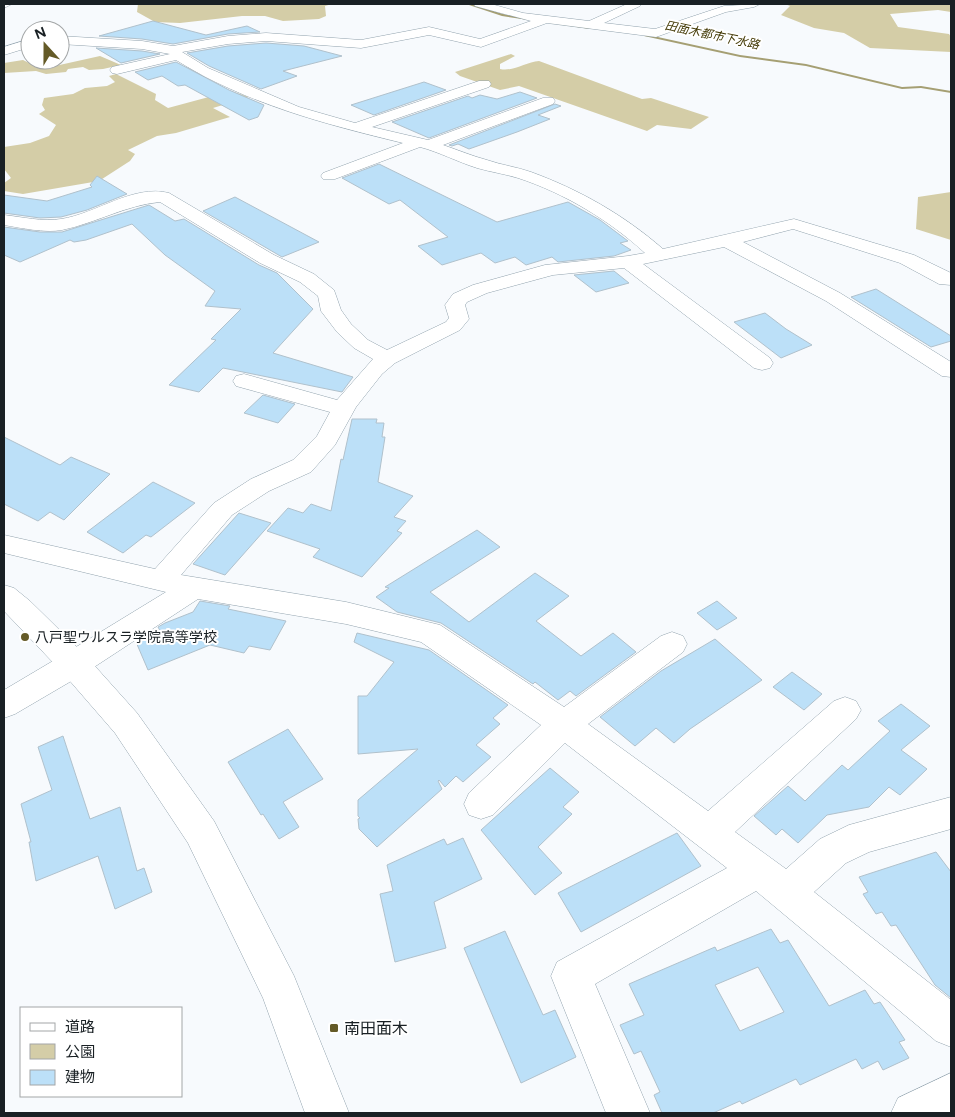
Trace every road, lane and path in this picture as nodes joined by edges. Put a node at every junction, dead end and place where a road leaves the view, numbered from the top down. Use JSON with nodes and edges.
{"nodes":[{"id":1,"x":479,"y":4,"type":"edge"},
{"id":2,"x":636,"y":4,"type":"edge"},
{"id":3,"x":754,"y":4,"type":"edge"},
{"id":4,"x":543,"y":7,"type":"dead end"},
{"id":5,"x":522,"y":16,"type":"junction"},
{"id":6,"x":546,"y":19,"type":"junction"},
{"id":7,"x":590,"y":25,"type":"junction"},
{"id":8,"x":12,"y":36,"type":"dead end"},
{"id":9,"x":20,"y":37,"type":"edge"},
{"id":10,"x":70,"y":41,"type":"edge"},
{"id":11,"x":20,"y":46,"type":"edge"},
{"id":12,"x":4,"y":51,"type":"edge"},
{"id":13,"x":176,"y":53,"type":"junction"},
{"id":14,"x":117,"y":70,"type":"dead end"},
{"id":15,"x":484,"y":84,"type":"dead end"},
{"id":16,"x":548,"y":102,"type":"dead end"},
{"id":17,"x":358,"y":127,"type":"junction"},
{"id":18,"x":424,"y":144,"type":"junction"},
{"id":19,"x":329,"y":176,"type":"dead end"},
{"id":20,"x":4,"y":220,"type":"edge"},
{"id":21,"x":726,"y":241,"type":"junction"},
{"id":22,"x":659,"y":255,"type":"junction"},
{"id":23,"x":628,"y":262,"type":"junction"},
{"id":24,"x":951,"y":279,"type":"edge"},
{"id":25,"x":387,"y":358,"type":"junction"},
{"id":26,"x":945,"y":361,"type":"edge"},
{"id":27,"x":762,"y":363,"type":"dead end"},
{"id":28,"x":244,"y":381,"type":"dead end"},
{"id":29,"x":342,"y":409,"type":"junction"},
{"id":30,"x":4,"y":544,"type":"edge"},
{"id":31,"x":161,"y":580,"type":"junction"},
{"id":32,"x":194,"y":588,"type":"junction"},
{"id":33,"x":4,"y":595,"type":"edge"},
{"id":34,"x":672,"y":644,"type":"dead end"},
{"id":35,"x":74,"y":664,"type":"junction"},
{"id":36,"x":4,"y":705,"type":"edge"},
{"id":37,"x":845,"y":710,"type":"dead end"},
{"id":38,"x":564,"y":724,"type":"junction"},
{"id":39,"x":481,"y":804,"type":"dead end"},
{"id":40,"x":951,"y":813,"type":"edge"},
{"id":41,"x":709,"y":833,"type":"junction"},
{"id":42,"x":772,"y":881,"type":"junction"},
{"id":43,"x":951,"y":1026,"type":"edge"},
{"id":44,"x":951,"y":1095,"type":"edge"},
{"id":45,"x":327,"y":1113,"type":"edge"},
{"id":46,"x":628,"y":1113,"type":"edge"},
{"id":47,"x":913,"y":1113,"type":"edge"}],
"edges":[{"from":1,"to":5,"type":"street"},
{"from":2,"to":7,"type":"street"},
{"from":3,"to":7,"type":"street"},
{"from":4,"to":5,"type":"street"},
{"from":5,"to":6,"type":"street"},
{"from":6,"to":7,"type":"street"},
{"from":6,"to":13,"type":"street"},
{"from":8,"to":9,"type":"street"},
{"from":10,"to":13,"type":"street"},
{"from":11,"to":12,"type":"street"},
{"from":13,"to":14,"type":"street"},
{"from":13,"to":17,"type":"street"},
{"from":15,"to":17,"type":"street"},
{"from":16,"to":18,"type":"street"},
{"from":17,"to":18,"type":"street"},
{"from":18,"to":19,"type":"street"},
{"from":18,"to":22,"type":"street"},
{"from":20,"to":25,"type":"street"},
{"from":21,"to":22,"type":"street"},
{"from":21,"to":24,"type":"street"},
{"from":21,"to":26,"type":"street"},
{"from":22,"to":23,"type":"street"},
{"from":23,"to":25,"type":"street"},
{"from":23,"to":27,"type":"street"},
{"from":25,"to":29,"type":"street"},
{"from":28,"to":29,"type":"street"},
{"from":29,"to":31,"type":"street"},
{"from":30,"to":31,"type":"street"},
{"from":31,"to":32,"type":"street"},
{"from":32,"to":35,"type":"street"},
{"from":32,"to":38,"type":"street"},
{"from":33,"to":35,"type":"street"},
{"from":34,"to":38,"type":"street"},
{"from":35,"to":36,"type":"street"},
{"from":35,"to":45,"type":"street"},
{"from":37,"to":41,"type":"street"},
{"from":38,"to":39,"type":"street"},
{"from":38,"to":41,"type":"street"},
{"from":40,"to":42,"type":"street"},
{"from":41,"to":42,"type":"street"},
{"from":42,"to":43,"type":"street"},
{"from":42,"to":46,"type":"street"},
{"from":44,"to":47,"type":"street"}]}
